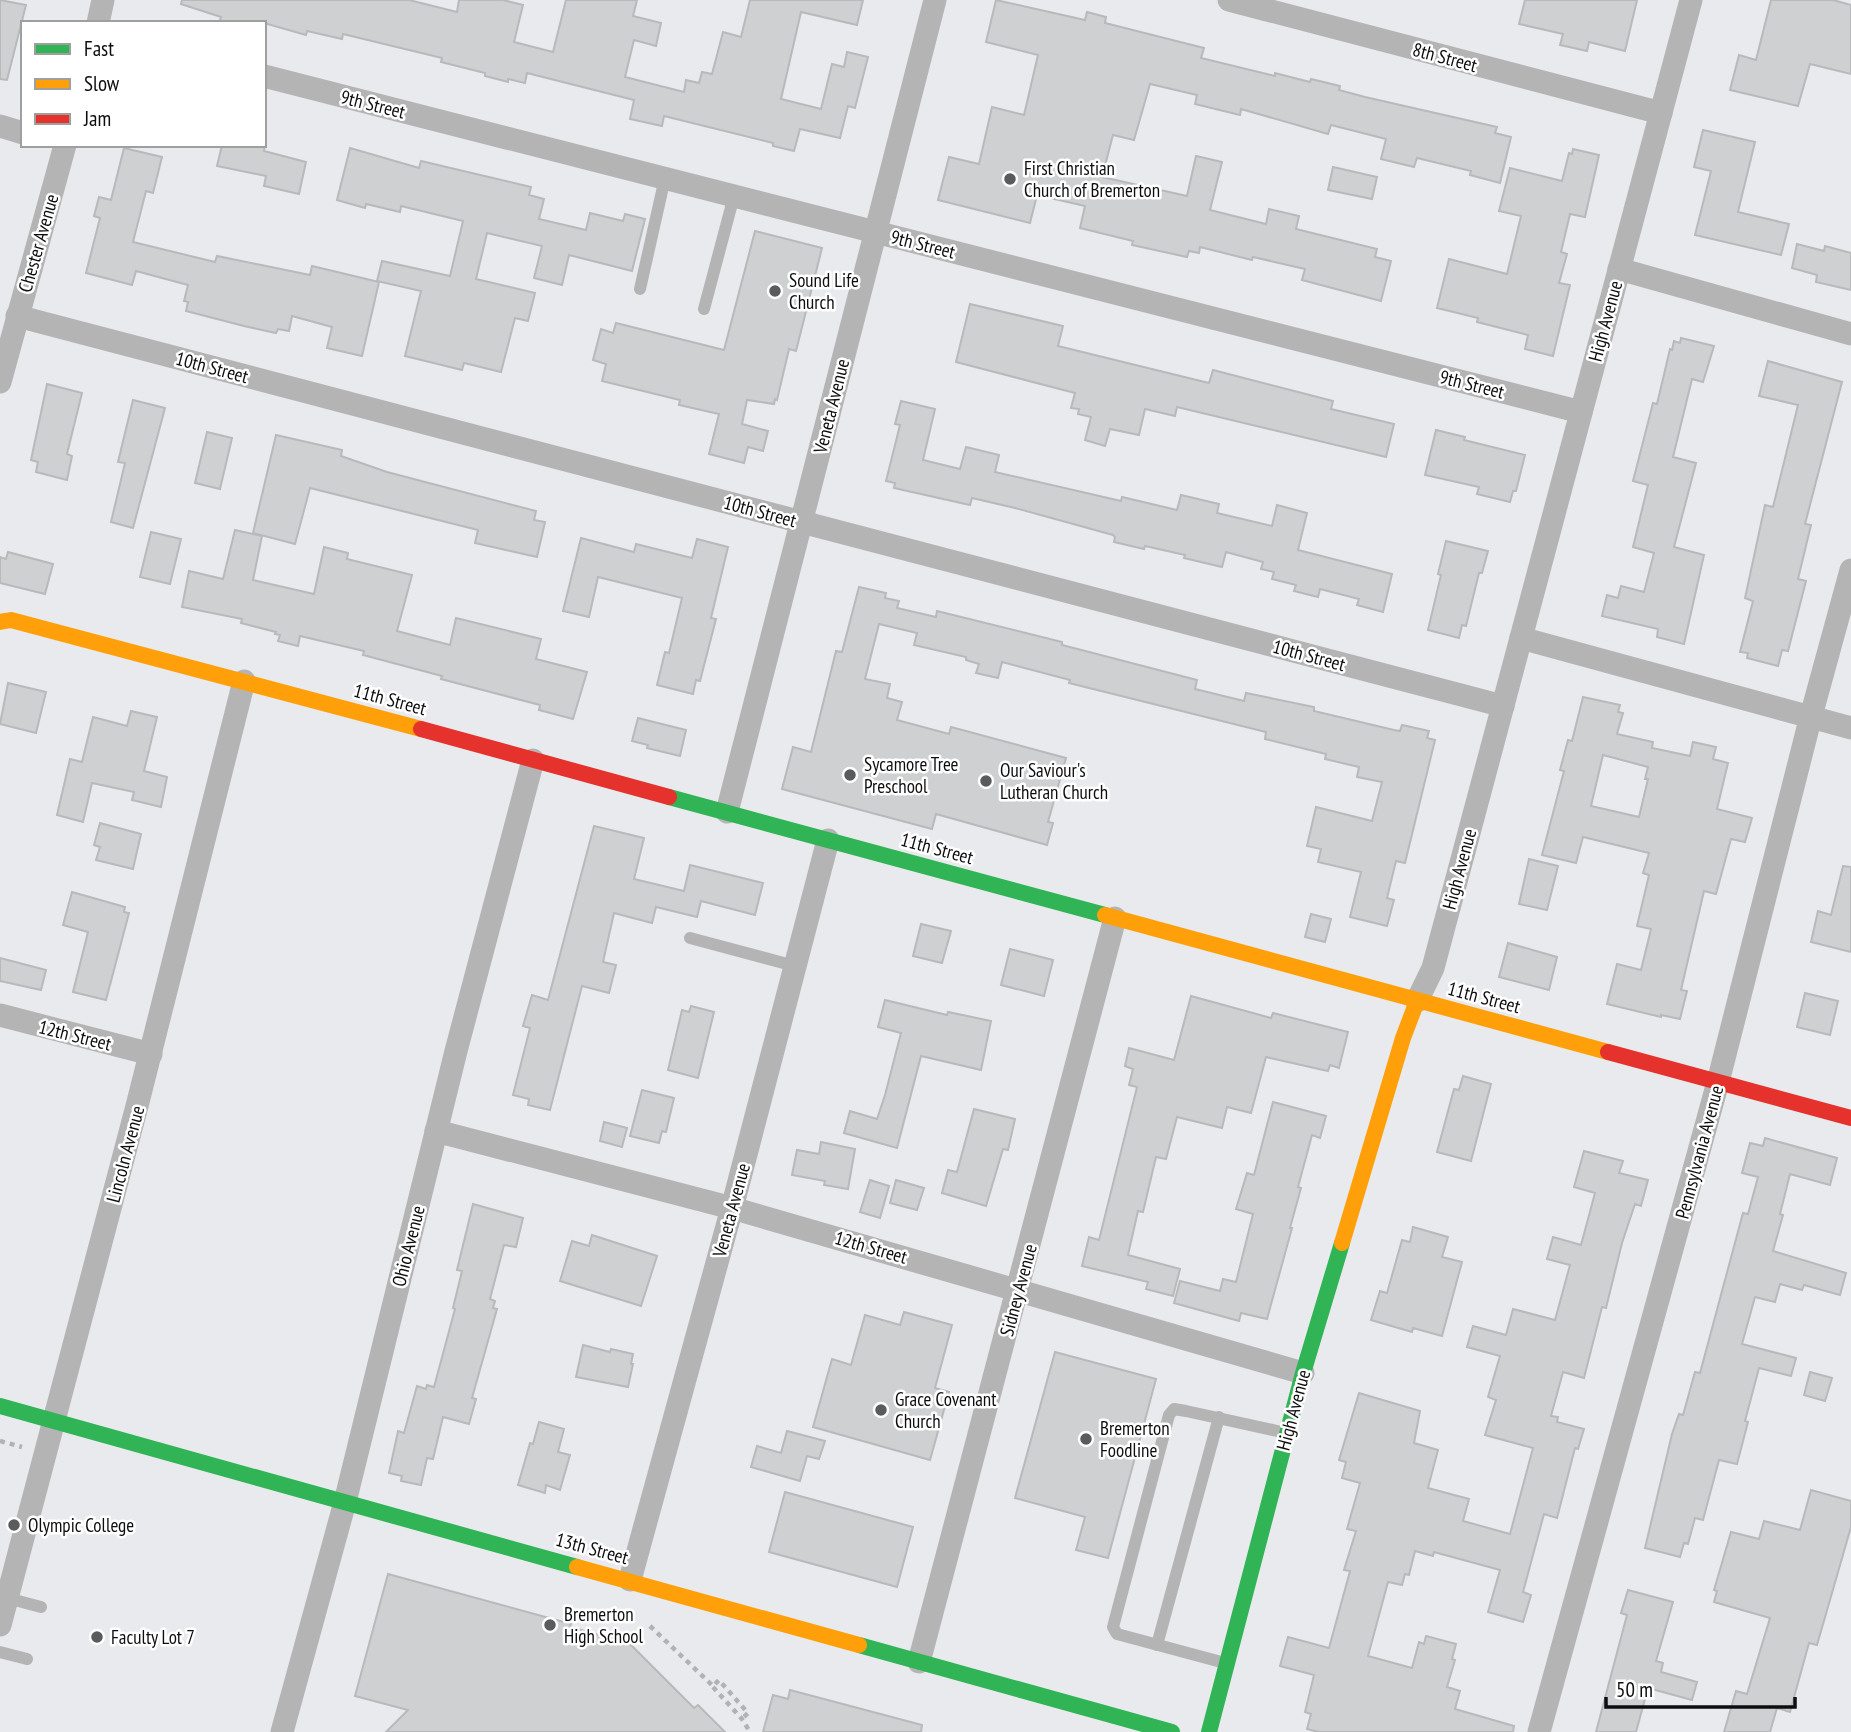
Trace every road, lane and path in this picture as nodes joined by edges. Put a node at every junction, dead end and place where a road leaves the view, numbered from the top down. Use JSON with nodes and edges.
{"nodes":[{"id":1,"x":103,"y":0,"type":"edge"},
{"id":2,"x":935,"y":0,"type":"edge"},
{"id":3,"x":1229,"y":0,"type":"edge"},
{"id":4,"x":1691,"y":0,"type":"edge"},
{"id":5,"x":98,"y":21,"type":"edge"},
{"id":6,"x":266,"y":77,"type":"edge"},
{"id":7,"x":1661,"y":113,"type":"junction"},
{"id":8,"x":0,"y":126,"type":"edge"},
{"id":9,"x":21,"y":132,"type":"edge"},
{"id":10,"x":64,"y":147,"type":"edge"},
{"id":11,"x":665,"y":178,"type":"junction"},
{"id":12,"x":734,"y":196,"type":"junction"},
{"id":13,"x":875,"y":232,"type":"junction"},
{"id":14,"x":1619,"y":269,"type":"junction"},
{"id":15,"x":640,"y":289,"type":"dead end"},
{"id":16,"x":704,"y":309,"type":"dead end"},
{"id":17,"x":17,"y":316,"type":"junction"},
{"id":18,"x":1851,"y":334,"type":"edge"},
{"id":19,"x":0,"y":382,"type":"edge"},
{"id":20,"x":1581,"y":412,"type":"junction"},
{"id":21,"x":801,"y":522,"type":"junction"},
{"id":22,"x":1851,"y":570,"type":"edge"},
{"id":23,"x":4,"y":617,"type":"edge"},
{"id":24,"x":1521,"y":638,"type":"junction"},
{"id":25,"x":244,"y":681,"type":"junction"},
{"id":26,"x":1503,"y":706,"type":"junction"},
{"id":27,"x":1811,"y":716,"type":"junction"},
{"id":28,"x":1851,"y":728,"type":"edge"},
{"id":29,"x":533,"y":760,"type":"junction"},
{"id":30,"x":727,"y":812,"type":"junction"},
{"id":31,"x":828,"y":840,"type":"junction"},
{"id":32,"x":1115,"y":918,"type":"junction"},
{"id":33,"x":691,"y":938,"type":"dead end"},
{"id":34,"x":795,"y":966,"type":"junction"},
{"id":35,"x":1417,"y":1001,"type":"junction"},
{"id":36,"x":0,"y":1015,"type":"edge"},
{"id":37,"x":151,"y":1054,"type":"junction"},
{"id":38,"x":1718,"y":1082,"type":"junction"},
{"id":39,"x":1851,"y":1118,"type":"edge"},
{"id":40,"x":436,"y":1131,"type":"junction"},
{"id":41,"x":732,"y":1208,"type":"junction"},
{"id":42,"x":1019,"y":1289,"type":"junction"},
{"id":43,"x":1303,"y":1373,"type":"junction"},
{"id":44,"x":0,"y":1406,"type":"edge"},
{"id":45,"x":1219,"y":1418,"type":"junction"},
{"id":46,"x":55,"y":1421,"type":"junction"},
{"id":47,"x":1287,"y":1433,"type":"junction"},
{"id":48,"x":0,"y":1441,"type":"edge"},
{"id":49,"x":19,"y":1460,"type":"dead end"},
{"id":50,"x":345,"y":1502,"type":"junction"},
{"id":51,"x":630,"y":1580,"type":"junction"},
{"id":52,"x":7,"y":1598,"type":"junction"},
{"id":53,"x":41,"y":1606,"type":"dead end"},
{"id":54,"x":0,"y":1625,"type":"edge"},
{"id":55,"x":650,"y":1626,"type":"dead end"},
{"id":56,"x":1157,"y":1645,"type":"junction"},
{"id":57,"x":0,"y":1652,"type":"edge"},
{"id":58,"x":27,"y":1659,"type":"dead end"},
{"id":59,"x":919,"y":1662,"type":"junction"},
{"id":60,"x":1226,"y":1664,"type":"junction"},
{"id":61,"x":713,"y":1686,"type":"junction"},
{"id":62,"x":742,"y":1719,"type":"junction"},
{"id":63,"x":282,"y":1732,"type":"edge"},
{"id":64,"x":750,"y":1732,"type":"edge"},
{"id":65,"x":1172,"y":1732,"type":"edge"},
{"id":66,"x":1209,"y":1732,"type":"edge"},
{"id":67,"x":1539,"y":1732,"type":"edge"}],
"edges":[{"from":1,"to":5,"type":"street"},
{"from":2,"to":13,"type":"street","name":"Veneta Avenue"},
{"from":3,"to":7,"type":"street","name":"8th Street"},
{"from":4,"to":7,"type":"street","name":"High Avenue"},
{"from":6,"to":11,"type":"street","name":"9th Street"},
{"from":7,"to":14,"type":"street","name":"High Avenue"},
{"from":8,"to":9,"type":"street"},
{"from":10,"to":17,"type":"street","name":"Chester Avenue"},
{"from":11,"to":12,"type":"street","name":"9th Street"},
{"from":11,"to":15,"type":"lane"},
{"from":12,"to":13,"type":"street","name":"9th Street"},
{"from":12,"to":16,"type":"lane"},
{"from":13,"to":20,"type":"street","name":"9th Street"},
{"from":13,"to":21,"type":"street","name":"Veneta Avenue"},
{"from":14,"to":18,"type":"street"},
{"from":14,"to":20,"type":"street","name":"High Avenue"},
{"from":17,"to":19,"type":"street","name":"Chester Avenue"},
{"from":17,"to":21,"type":"street","name":"10th Street"},
{"from":20,"to":24,"type":"street","name":"High Avenue"},
{"from":21,"to":26,"type":"street","name":"10th Street"},
{"from":21,"to":30,"type":"street","name":"Veneta Avenue"},
{"from":22,"to":27,"type":"street","name":"Pennsylvania Avenue"},
{"from":23,"to":25,"type":"street","name":"11th Street"},
{"from":24,"to":26,"type":"street","name":"High Avenue"},
{"from":24,"to":27,"type":"street"},
{"from":25,"to":29,"type":"street","name":"11th Street"},
{"from":25,"to":37,"type":"street","name":"Lincoln Avenue"},
{"from":26,"to":35,"type":"street","name":"High Avenue"},
{"from":27,"to":28,"type":"street"},
{"from":27,"to":38,"type":"street","name":"Pennsylvania Avenue"},
{"from":29,"to":30,"type":"street","name":"11th Street"},
{"from":29,"to":40,"type":"street","name":"Ohio Avenue"},
{"from":30,"to":31,"type":"street","name":"11th Street"},
{"from":31,"to":32,"type":"street","name":"11th Street"},
{"from":31,"to":34,"type":"street","name":"Veneta Avenue"},
{"from":32,"to":35,"type":"street","name":"11th Street"},
{"from":32,"to":42,"type":"street","name":"Sidney Avenue"},
{"from":33,"to":34,"type":"lane"},
{"from":34,"to":41,"type":"street","name":"Veneta Avenue"},
{"from":35,"to":38,"type":"street","name":"11th Street"},
{"from":35,"to":43,"type":"street","name":"High Avenue"},
{"from":36,"to":37,"type":"street","name":"12th Street"},
{"from":37,"to":46,"type":"street","name":"Lincoln Avenue"},
{"from":38,"to":39,"type":"street","name":"11th Street"},
{"from":38,"to":67,"type":"street","name":"Pennsylvania Avenue"},
{"from":40,"to":41,"type":"street","name":"12th Street"},
{"from":40,"to":50,"type":"street","name":"Ohio Avenue"},
{"from":41,"to":42,"type":"street","name":"12th Street"},
{"from":41,"to":51,"type":"street","name":"Veneta Avenue"},
{"from":42,"to":43,"type":"street","name":"12th Street"},
{"from":42,"to":59,"type":"street","name":"Sidney Avenue"},
{"from":43,"to":47,"type":"street","name":"High Avenue"},
{"from":44,"to":46,"type":"street","name":"13th Street"},
{"from":45,"to":47,"type":"lane"},
{"from":45,"to":56,"type":"lane"},
{"from":45,"to":56,"type":"lane"},
{"from":46,"to":50,"type":"street","name":"13th Street"},
{"from":46,"to":52,"type":"street","name":"Lincoln Avenue"},
{"from":47,"to":60,"type":"street","name":"High Avenue"},
{"from":48,"to":49,"type":"path"},
{"from":50,"to":51,"type":"street","name":"13th Street"},
{"from":50,"to":63,"type":"street","name":"Ohio Avenue"},
{"from":51,"to":59,"type":"street","name":"13th Street"},
{"from":52,"to":53,"type":"lane"},
{"from":52,"to":54,"type":"street","name":"Lincoln Avenue"},
{"from":55,"to":61,"type":"path"},
{"from":56,"to":60,"type":"lane"},
{"from":57,"to":58,"type":"lane"},
{"from":59,"to":65,"type":"street","name":"13th Street"},
{"from":60,"to":66,"type":"street","name":"High Avenue"},
{"from":61,"to":62,"type":"path"},
{"from":61,"to":62,"type":"path"},
{"from":62,"to":64,"type":"path"}]}
